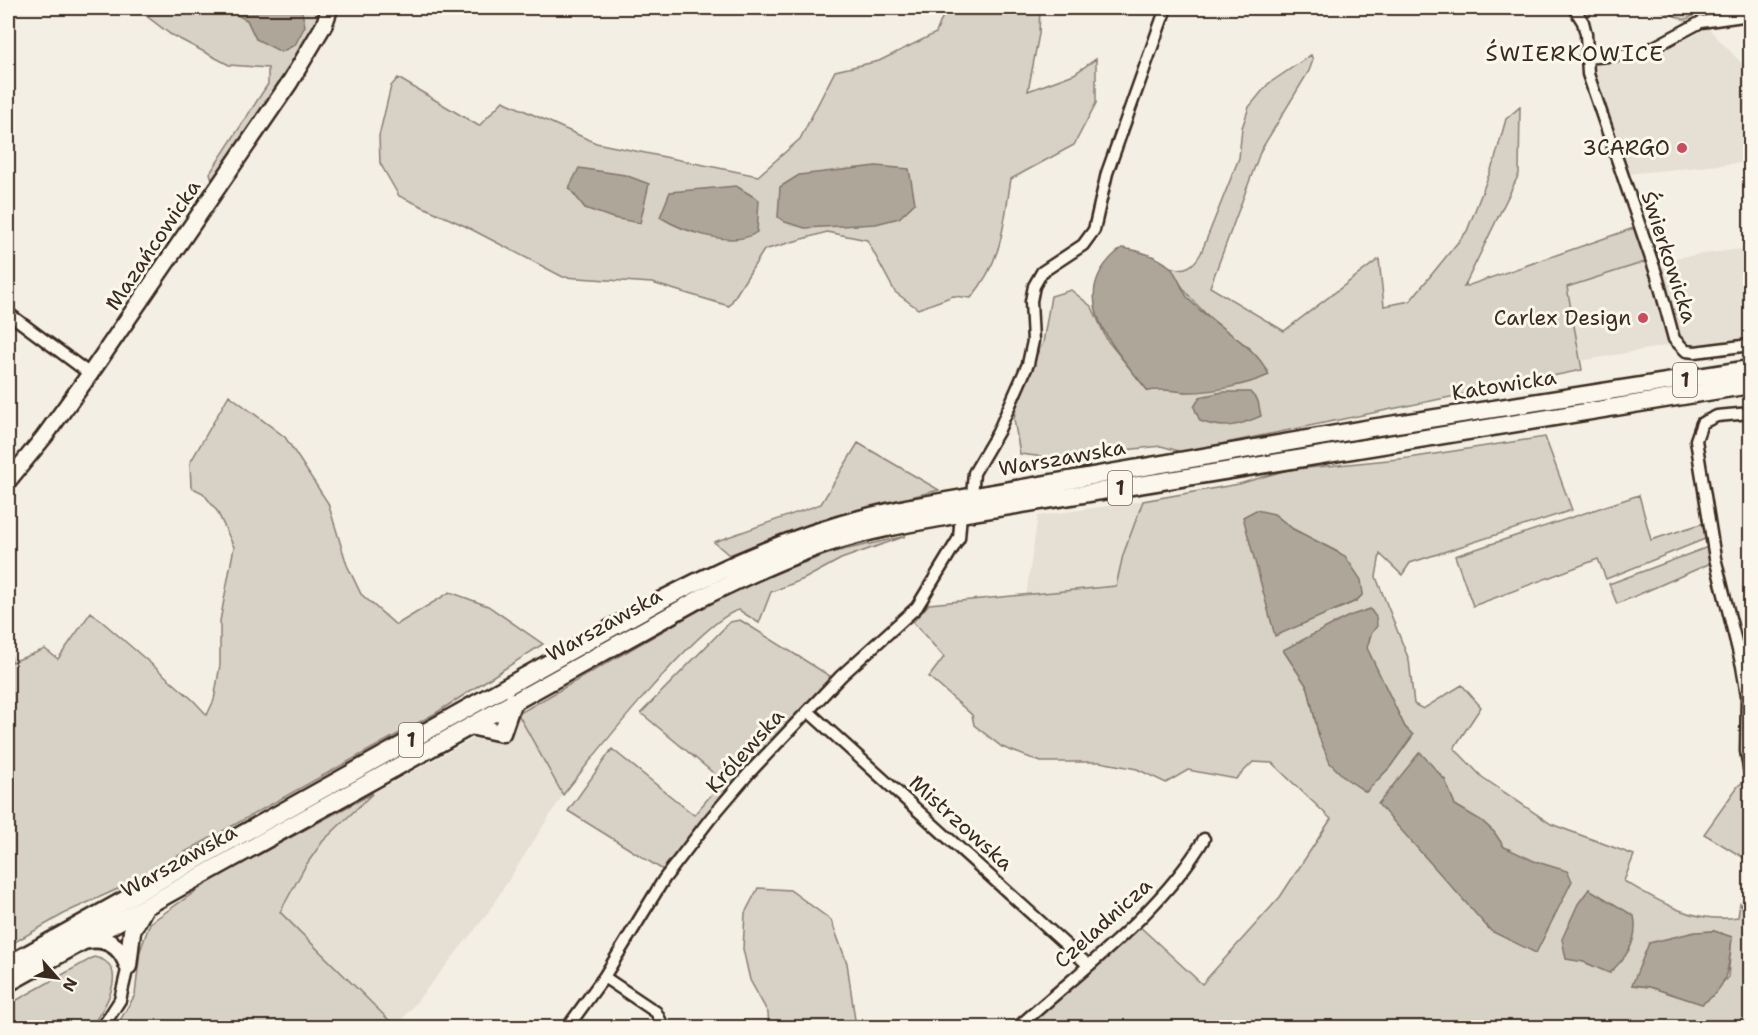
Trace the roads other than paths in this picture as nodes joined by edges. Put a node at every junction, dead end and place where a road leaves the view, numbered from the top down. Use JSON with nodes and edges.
{"nodes":[{"id":1,"x":330,"y":8,"type":"edge"},
{"id":2,"x":1166,"y":8,"type":"edge"},
{"id":3,"x":1574,"y":8,"type":"edge"},
{"id":4,"x":1750,"y":15,"type":"edge"},
{"id":5,"x":1585,"y":58,"type":"junction"},
{"id":6,"x":8,"y":313,"type":"edge"},
{"id":7,"x":1750,"y":345,"type":"edge"},
{"id":8,"x":1750,"y":369,"type":"edge"},
{"id":9,"x":90,"y":374,"type":"junction"},
{"id":10,"x":1750,"y":385,"type":"edge"},
{"id":11,"x":1750,"y":413,"type":"edge"},
{"id":12,"x":1265,"y":446,"type":"joint"},
{"id":13,"x":1279,"y":461,"type":"joint"},
{"id":14,"x":8,"y":481,"type":"edge"},
{"id":15,"x":972,"y":496,"type":"junction"},
{"id":16,"x":961,"y":514,"type":"junction"},
{"id":17,"x":807,"y":711,"type":"junction"},
{"id":18,"x":1750,"y":774,"type":"edge"},
{"id":19,"x":1204,"y":839,"type":"dead end"},
{"id":20,"x":148,"y":905,"type":"junction"},
{"id":21,"x":77,"y":944,"type":"junction"},
{"id":22,"x":1087,"y":964,"type":"junction"},
{"id":23,"x":8,"y":965,"type":"edge"},
{"id":24,"x":128,"y":966,"type":"junction"},
{"id":25,"x":604,"y":976,"type":"junction"},
{"id":26,"x":8,"y":983,"type":"edge"},
{"id":27,"x":102,"y":1028,"type":"edge"},
{"id":28,"x":567,"y":1028,"type":"edge"},
{"id":29,"x":657,"y":1028,"type":"edge"},
{"id":30,"x":1017,"y":1028,"type":"edge"}],
"edges":[{"from":1,"to":9,"type":"street","name":"Mazańcowicka"},
{"from":2,"to":15,"type":"street"},
{"from":3,"to":5,"type":"street","name":"Świerkowicka"},
{"from":4,"to":5,"type":"street"},
{"from":5,"to":7,"type":"street","name":"Świerkowicka"},
{"from":6,"to":9,"type":"street"},
{"from":8,"to":12,"type":"main road","name":"Katowicka","number":"1"},
{"from":9,"to":14,"type":"street","name":"Mazańcowicka"},
{"from":10,"to":13,"type":"main road","name":"Katowicka","number":"1"},
{"from":11,"to":18,"type":"street"},
{"from":12,"to":15,"type":"main road","name":"Warszawska","number":"1"},
{"from":13,"to":16,"type":"main road","name":"Warszawska","number":"1"},
{"from":15,"to":23,"type":"main road","name":"Warszawska","number":"1"},
{"from":16,"to":17,"type":"street","name":"Królewska"},
{"from":16,"to":20,"type":"main road","name":"Warszawska","number":"1"},
{"from":17,"to":22,"type":"street","name":"Mistrzowska"},
{"from":17,"to":25,"type":"street","name":"Królewska"},
{"from":19,"to":22,"type":"street","name":"Czeladnicza"},
{"from":20,"to":21,"type":"main road","name":"Warszawska","number":"1"},
{"from":20,"to":24,"type":"main road"},
{"from":21,"to":24,"type":"main road"},
{"from":21,"to":26,"type":"main road","name":"Warszawska","number":"1"},
{"from":22,"to":30,"type":"street","name":"Czeladnicza"},
{"from":24,"to":27,"type":"street"},
{"from":25,"to":28,"type":"street","name":"Królewska"},
{"from":25,"to":29,"type":"street"}]}
